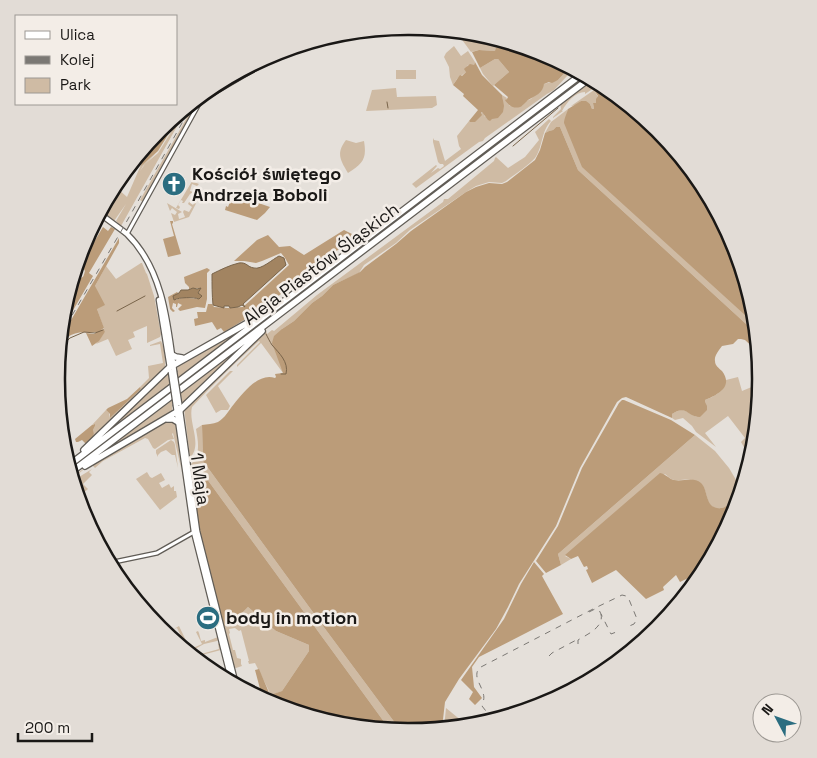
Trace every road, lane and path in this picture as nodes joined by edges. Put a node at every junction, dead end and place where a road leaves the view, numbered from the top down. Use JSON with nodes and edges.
{"nodes":[{"id":1,"x":576,"y":79,"type":"edge"},
{"id":2,"x":583,"y":83,"type":"edge"},
{"id":3,"x":197,"y":108,"type":"edge"},
{"id":4,"x":105,"y":218,"type":"edge"},
{"id":5,"x":127,"y":234,"type":"junction"},
{"id":6,"x":156,"y":283,"type":"junction"},
{"id":7,"x":275,"y":308,"type":"junction"},
{"id":8,"x":281,"y":313,"type":"junction"},
{"id":9,"x":172,"y":355,"type":"junction"},
{"id":10,"x":184,"y":358,"type":"junction"},
{"id":11,"x":172,"y":368,"type":"junction"},
{"id":12,"x":178,"y":408,"type":"junction"},
{"id":13,"x":165,"y":420,"type":"junction"},
{"id":14,"x":178,"y":422,"type":"junction"},
{"id":15,"x":74,"y":459,"type":"edge"},
{"id":16,"x":74,"y":460,"type":"edge"},
{"id":17,"x":76,"y":469,"type":"edge"},
{"id":18,"x":77,"y":470,"type":"edge"},
{"id":19,"x":195,"y":531,"type":"junction"},
{"id":20,"x":117,"y":561,"type":"edge"},
{"id":21,"x":232,"y":669,"type":"junction"},
{"id":22,"x":229,"y":673,"type":"edge"},
{"id":23,"x":230,"y":674,"type":"edge"},
{"id":24,"x":233,"y":675,"type":"edge"}],
"edges":[{"from":1,"to":7,"type":"highway","name":"Aleja Piastów Śląskich"},
{"from":2,"to":8,"type":"highway","name":"Aleja Piastów Śląskich"},
{"from":3,"to":5,"type":"street"},
{"from":4,"to":5,"type":"main road","name":"1 Maja"},
{"from":5,"to":6,"type":"main road","name":"1 Maja"},
{"from":6,"to":9,"type":"main road","name":"1 Maja"},
{"from":6,"to":11,"type":"main road","name":"1 Maja"},
{"from":7,"to":10,"type":"highway"},
{"from":7,"to":16,"type":"highway","name":"Aleja Piastów Śląskich"},
{"from":8,"to":12,"type":"highway"},
{"from":8,"to":17,"type":"highway","name":"Aleja Piastów Śląskich"},
{"from":9,"to":10,"type":"highway"},
{"from":9,"to":11,"type":"main road","name":"1 Maja"},
{"from":10,"to":11,"type":"highway"},
{"from":11,"to":12,"type":"main road","name":"1 Maja","bridge":true},
{"from":11,"to":15,"type":"highway"},
{"from":12,"to":13,"type":"highway"},
{"from":12,"to":14,"type":"main road","name":"1 Maja"},
{"from":12,"to":19,"type":"main road","name":"1 Maja"},
{"from":13,"to":14,"type":"highway"},
{"from":13,"to":18,"type":"highway"},
{"from":14,"to":19,"type":"main road","name":"1 Maja"},
{"from":19,"to":20,"type":"street"},
{"from":19,"to":21,"type":"main road","name":"1 Maja"},
{"from":19,"to":22,"type":"main road","name":"1 Maja"},
{"from":21,"to":23,"type":"main road"},
{"from":21,"to":24,"type":"main road","name":"1 Maja"}]}
